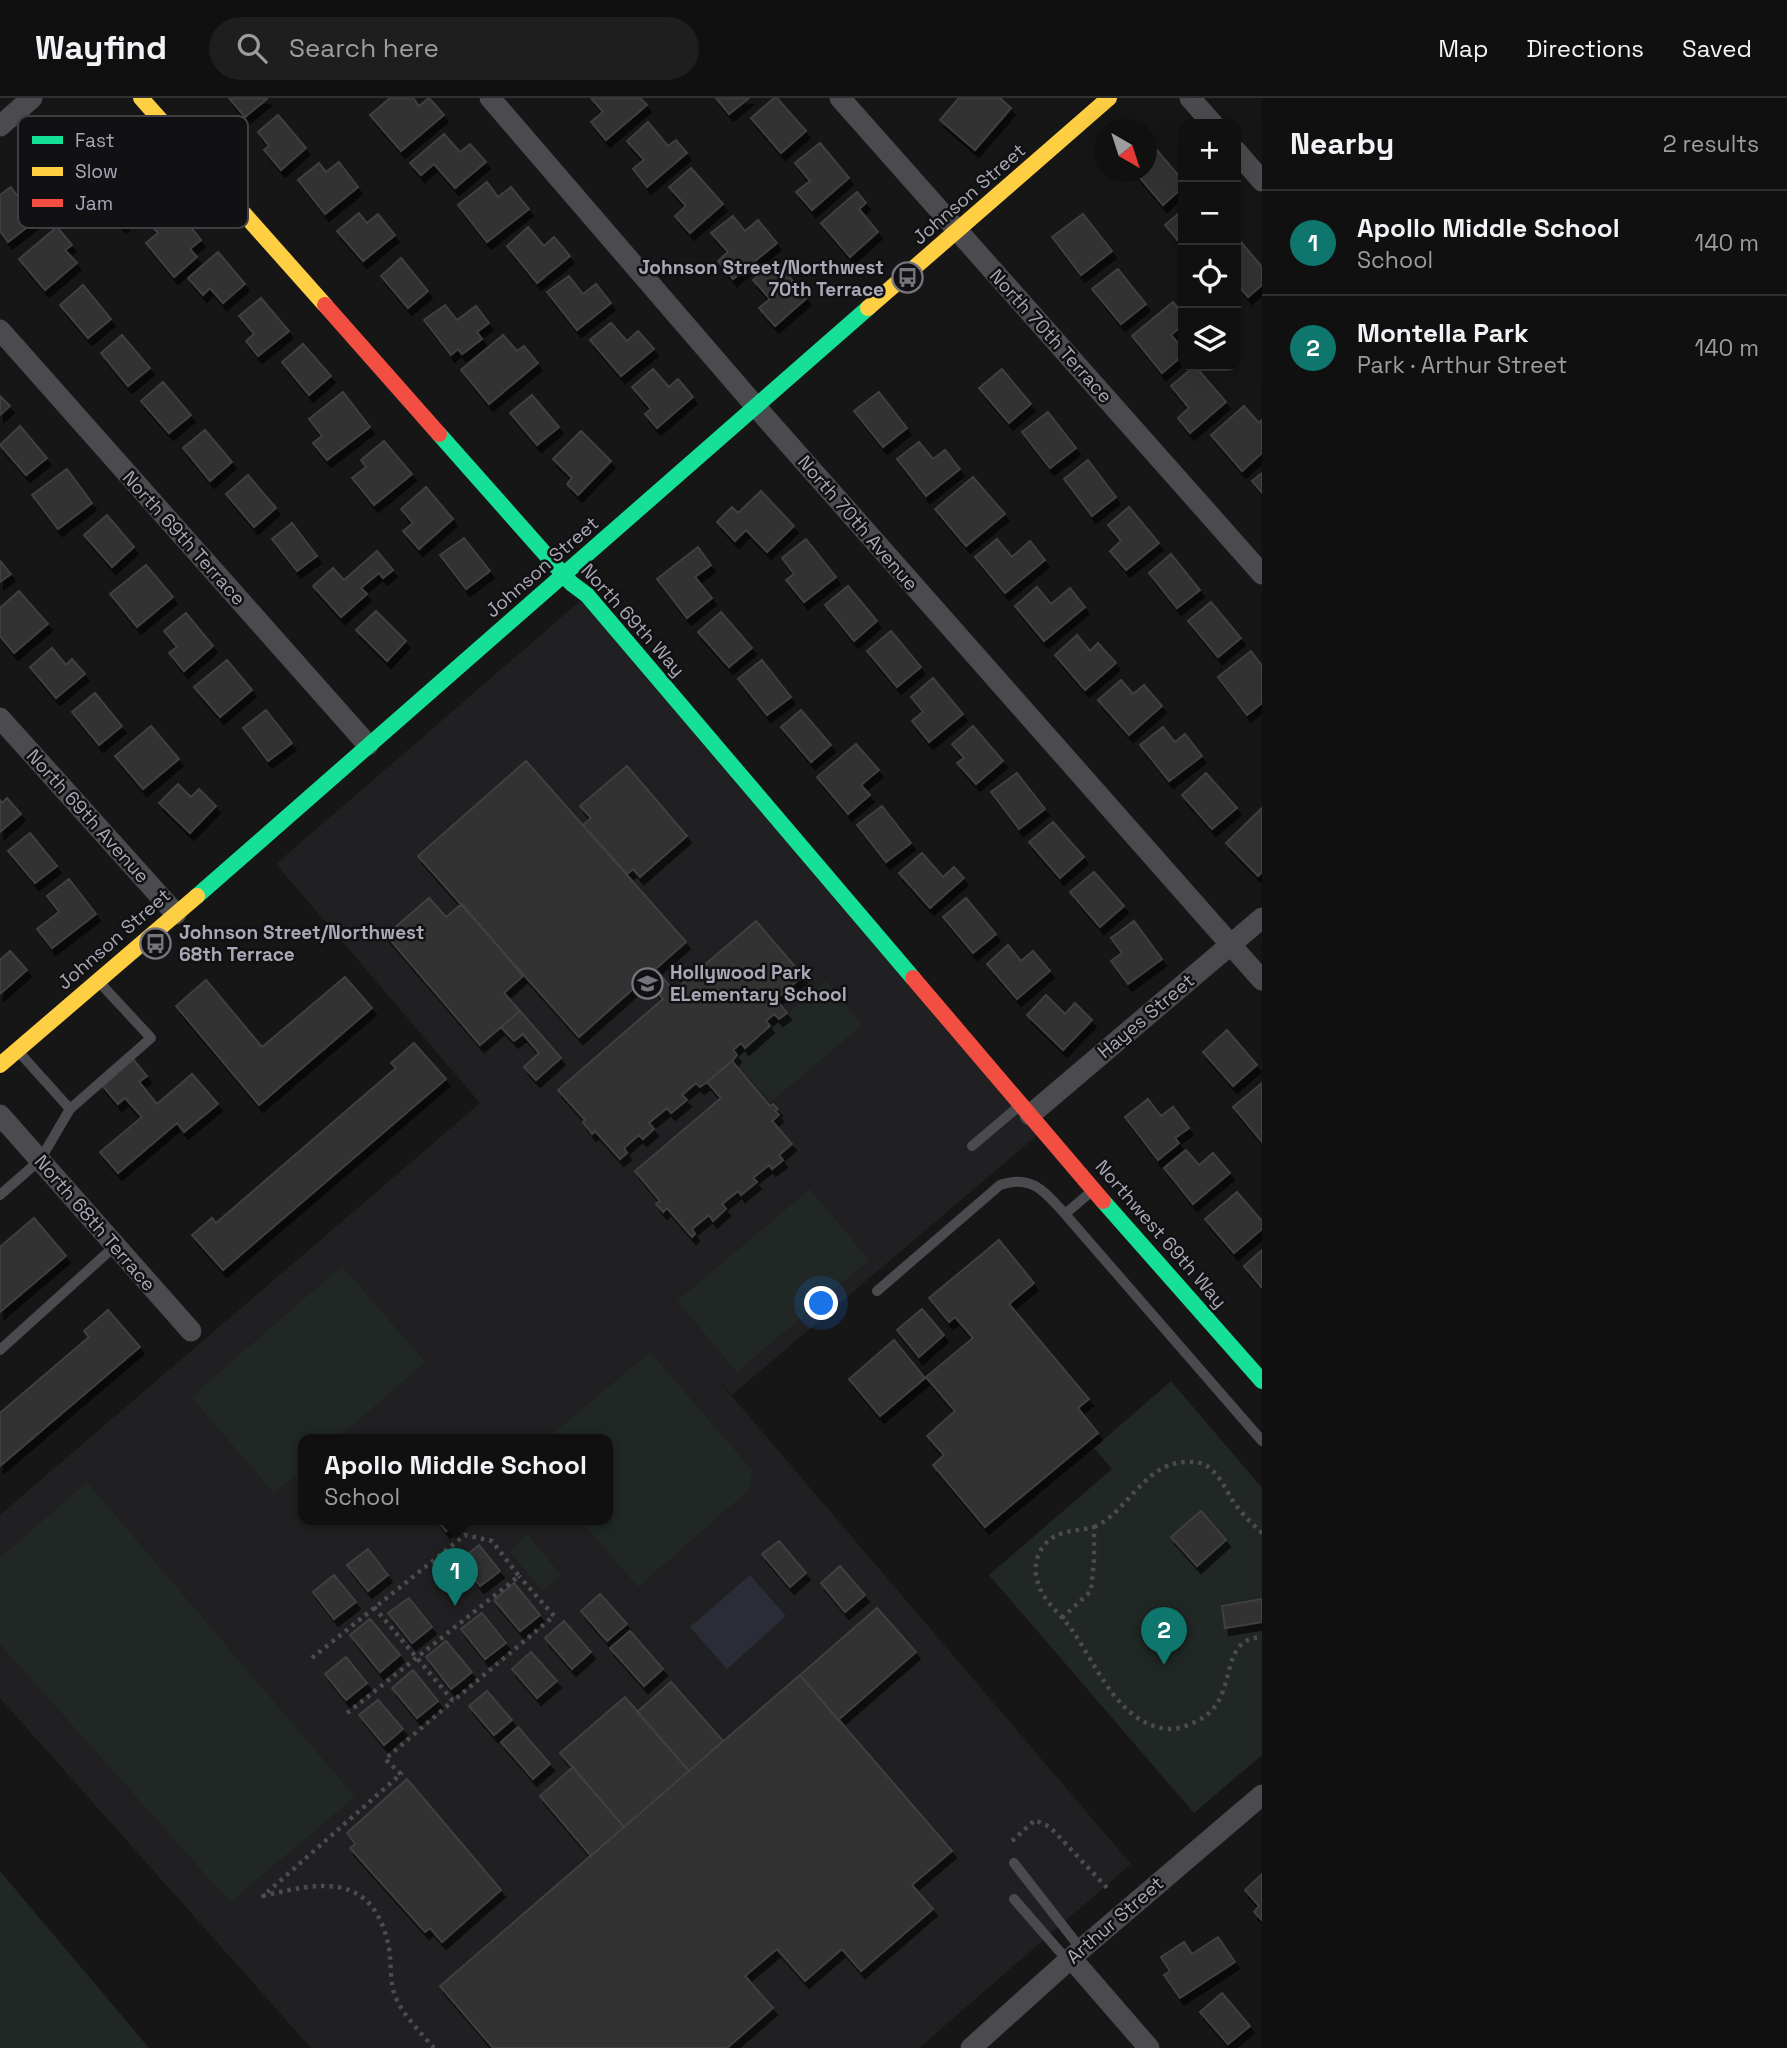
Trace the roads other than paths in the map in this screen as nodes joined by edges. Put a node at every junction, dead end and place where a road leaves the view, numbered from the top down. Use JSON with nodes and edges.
{"nodes":[{"id":1,"x":32,"y":98,"type":"edge"},
{"id":2,"x":141,"y":98,"type":"edge"},
{"id":3,"x":490,"y":98,"type":"edge"},
{"id":4,"x":839,"y":98,"type":"edge"},
{"id":5,"x":1109,"y":98,"type":"edge"},
{"id":6,"x":1190,"y":98,"type":"edge"},
{"id":7,"x":157,"y":116,"type":"edge"},
{"id":8,"x":1209,"y":119,"type":"edge"},
{"id":9,"x":0,"y":126,"type":"edge"},
{"id":10,"x":1241,"y":157,"type":"edge"},
{"id":11,"x":1262,"y":181,"type":"edge"},
{"id":12,"x":248,"y":218,"type":"edge"},
{"id":13,"x":958,"y":232,"type":"junction"},
{"id":14,"x":0,"y":330,"type":"edge"},
{"id":15,"x":757,"y":408,"type":"junction"},
{"id":16,"x":565,"y":575,"type":"junction"},
{"id":17,"x":1262,"y":575,"type":"edge"},
{"id":18,"x":0,"y":718,"type":"edge"},
{"id":19,"x":368,"y":745,"type":"junction"},
{"id":20,"x":176,"y":914,"type":"junction"},
{"id":21,"x":1262,"y":918,"type":"edge"},
{"id":22,"x":1231,"y":945,"type":"junction"},
{"id":23,"x":1262,"y":980,"type":"edge"},
{"id":24,"x":98,"y":981,"type":"junction"},
{"id":25,"x":18,"y":1050,"type":"junction"},
{"id":26,"x":0,"y":1065,"type":"edge"},
{"id":27,"x":70,"y":1109,"type":"junction"},
{"id":28,"x":1026,"y":1110,"type":"junction"},
{"id":29,"x":0,"y":1115,"type":"edge"},
{"id":30,"x":972,"y":1146,"type":"dead end"},
{"id":31,"x":40,"y":1160,"type":"junction"},
{"id":32,"x":1094,"y":1189,"type":"junction"},
{"id":33,"x":0,"y":1195,"type":"edge"},
{"id":34,"x":1065,"y":1214,"type":"junction"},
{"id":35,"x":115,"y":1246,"type":"junction"},
{"id":36,"x":877,"y":1291,"type":"dead end"},
{"id":37,"x":191,"y":1331,"type":"dead end"},
{"id":38,"x":0,"y":1350,"type":"edge"},
{"id":39,"x":1262,"y":1381,"type":"edge"},
{"id":40,"x":1262,"y":1441,"type":"edge"},
{"id":41,"x":1262,"y":1795,"type":"edge"},
{"id":42,"x":1014,"y":1863,"type":"dead end"},
{"id":43,"x":1014,"y":1899,"type":"dead end"},
{"id":44,"x":1073,"y":1956,"type":"junction"},
{"id":45,"x":971,"y":2048,"type":"edge"},
{"id":46,"x":1149,"y":2048,"type":"edge"}],
"edges":[{"from":1,"to":9,"type":"street"},
{"from":2,"to":7,"type":"street","name":"North 69th Way"},
{"from":3,"to":15,"type":"street","name":"North 70th Avenue"},
{"from":4,"to":13,"type":"street","name":"North 70th Terrace"},
{"from":5,"to":13,"type":"street","name":"Johnson Street"},
{"from":6,"to":8,"type":"street"},
{"from":10,"to":11,"type":"street"},
{"from":12,"to":16,"type":"street","name":"North 69th Way"},
{"from":13,"to":15,"type":"street","name":"Johnson Street"},
{"from":13,"to":17,"type":"street","name":"North 70th Terrace"},
{"from":14,"to":19,"type":"street","name":"North 69th Terrace"},
{"from":15,"to":16,"type":"street","name":"Johnson Street"},
{"from":15,"to":22,"type":"street","name":"North 70th Avenue"},
{"from":16,"to":19,"type":"street","name":"Johnson Street"},
{"from":16,"to":28,"type":"street","name":"North 69th Way"},
{"from":18,"to":20,"type":"street","name":"North 69th Avenue"},
{"from":19,"to":20,"type":"street","name":"Johnson Street"},
{"from":20,"to":24,"type":"street","name":"Johnson Street"},
{"from":21,"to":22,"type":"street","name":"Hayes Street"},
{"from":22,"to":23,"type":"street","name":"North 70th Avenue"},
{"from":22,"to":28,"type":"street","name":"Hayes Street"},
{"from":24,"to":25,"type":"street","name":"Johnson Street"},
{"from":24,"to":27,"type":"lane"},
{"from":25,"to":26,"type":"street","name":"Johnson Street"},
{"from":25,"to":27,"type":"lane"},
{"from":27,"to":31,"type":"lane"},
{"from":28,"to":30,"type":"lane"},
{"from":28,"to":32,"type":"street","name":"Northwest 69th Way"},
{"from":29,"to":31,"type":"street","name":"North 68th Terrace"},
{"from":31,"to":33,"type":"lane"},
{"from":31,"to":35,"type":"street","name":"North 68th Terrace"},
{"from":32,"to":34,"type":"lane"},
{"from":32,"to":39,"type":"street","name":"Northwest 69th Way"},
{"from":34,"to":36,"type":"lane"},
{"from":34,"to":40,"type":"lane"},
{"from":35,"to":37,"type":"street","name":"North 68th Terrace"},
{"from":35,"to":38,"type":"lane"},
{"from":41,"to":44,"type":"street","name":"Arthur Street"},
{"from":42,"to":44,"type":"lane"},
{"from":43,"to":44,"type":"lane"},
{"from":44,"to":45,"type":"street","name":"Arthur Street"},
{"from":44,"to":46,"type":"street"}]}
